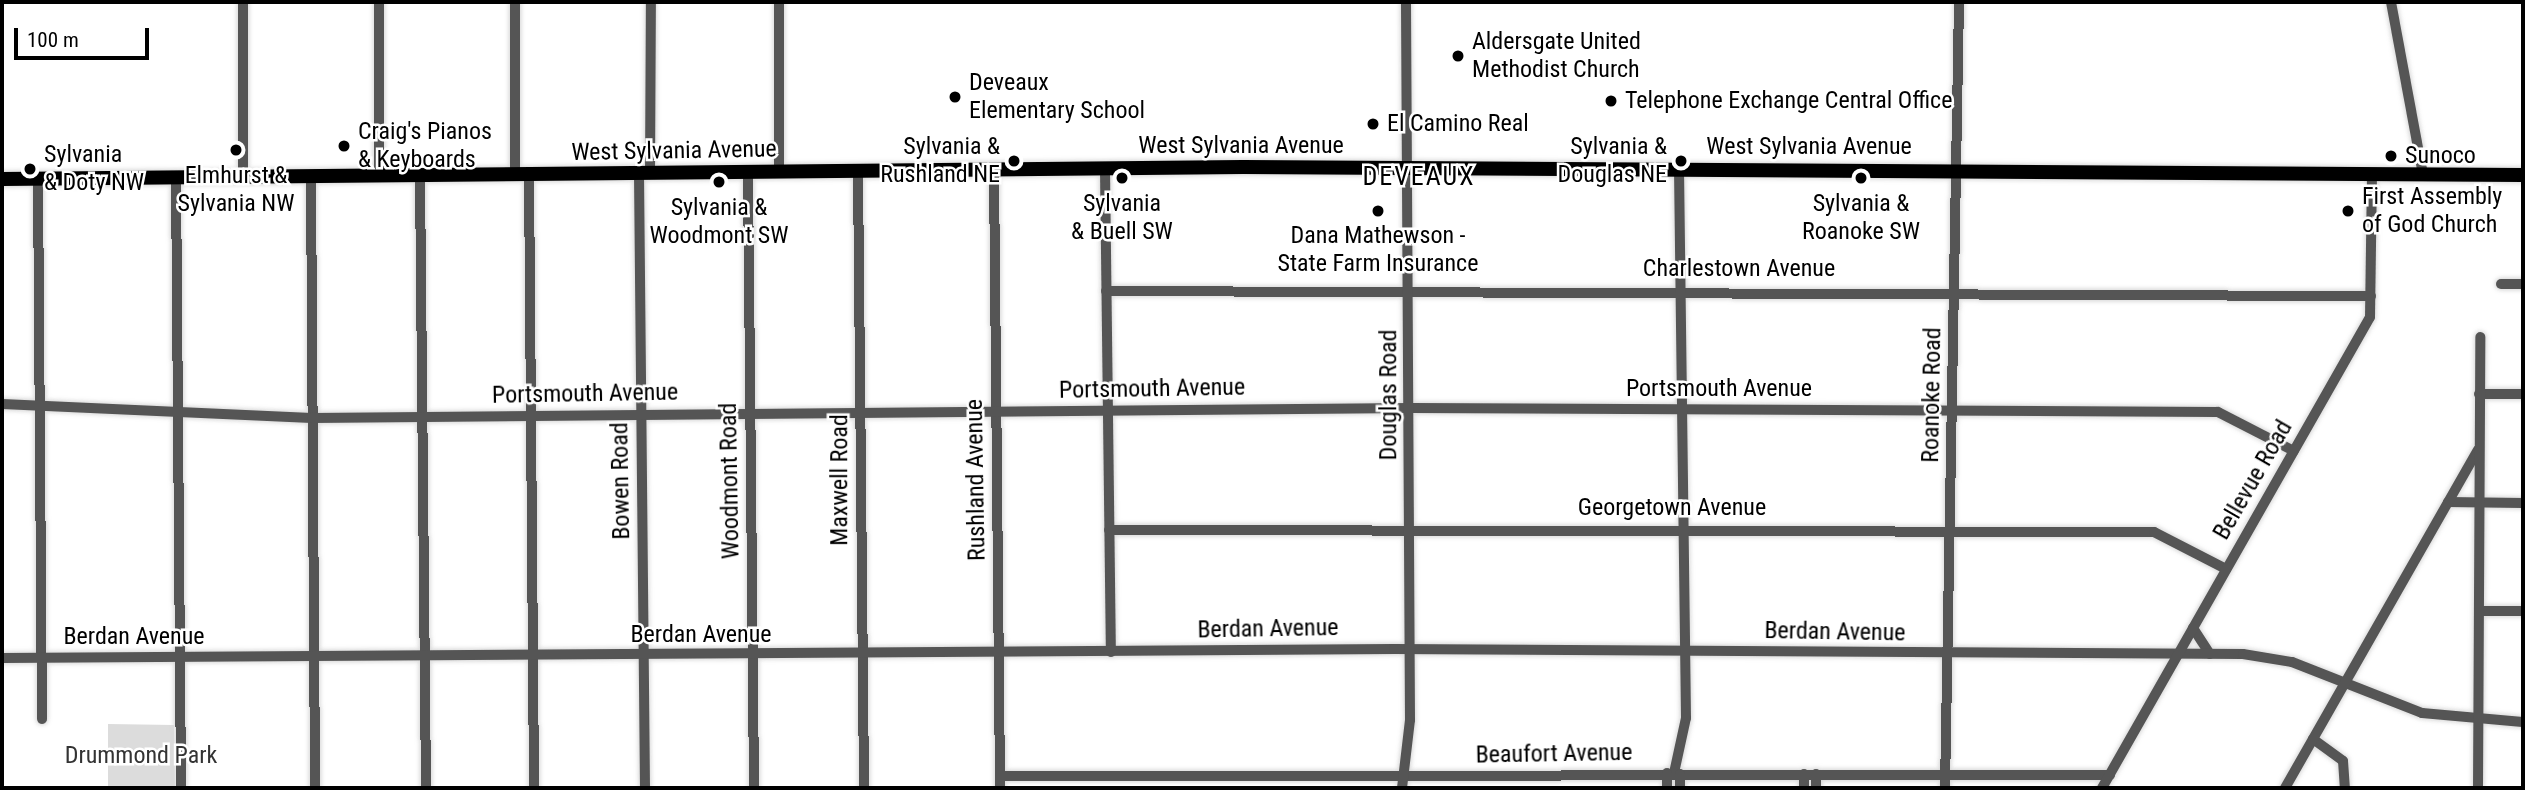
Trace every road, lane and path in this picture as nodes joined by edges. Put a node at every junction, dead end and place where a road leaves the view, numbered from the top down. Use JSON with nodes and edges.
{"nodes":[{"id":1,"x":243,"y":2,"type":"edge"},
{"id":2,"x":379,"y":2,"type":"edge"},
{"id":3,"x":515,"y":2,"type":"edge"},
{"id":4,"x":651,"y":2,"type":"edge"},
{"id":5,"x":779,"y":2,"type":"edge"},
{"id":6,"x":1406,"y":2,"type":"edge"},
{"id":7,"x":1959,"y":2,"type":"edge"},
{"id":8,"x":2391,"y":2,"type":"edge"},
{"id":9,"x":1408,"y":169,"type":"junction"},
{"id":10,"x":1679,"y":169,"type":"junction"},
{"id":11,"x":1105,"y":170,"type":"junction"},
{"id":12,"x":994,"y":171,"type":"junction"},
{"id":13,"x":1958,"y":171,"type":"junction"},
{"id":14,"x":858,"y":172,"type":"junction"},
{"id":15,"x":748,"y":173,"type":"junction"},
{"id":16,"x":779,"y":173,"type":"junction"},
{"id":17,"x":645,"y":174,"type":"junction"},
{"id":18,"x":2372,"y":174,"type":"junction"},
{"id":19,"x":2423,"y":174,"type":"junction"},
{"id":20,"x":522,"y":175,"type":"junction"},
{"id":21,"x":2523,"y":175,"type":"edge"},
{"id":22,"x":379,"y":176,"type":"junction"},
{"id":23,"x":420,"y":176,"type":"junction"},
{"id":24,"x":176,"y":177,"type":"junction"},
{"id":25,"x":243,"y":177,"type":"junction"},
{"id":26,"x":311,"y":177,"type":"junction"},
{"id":27,"x":2,"y":178,"type":"edge"},
{"id":28,"x":38,"y":178,"type":"junction"},
{"id":29,"x":2501,"y":284,"type":"dead end"},
{"id":30,"x":2523,"y":284,"type":"edge"},
{"id":31,"x":1409,"y":288,"type":"junction"},
{"id":32,"x":1681,"y":290,"type":"junction"},
{"id":33,"x":1106,"y":291,"type":"junction"},
{"id":34,"x":1955,"y":291,"type":"junction"},
{"id":35,"x":2371,"y":296,"type":"junction"},
{"id":36,"x":2480,"y":337,"type":"dead end"},
{"id":37,"x":2479,"y":394,"type":"junction"},
{"id":38,"x":2523,"y":394,"type":"edge"},
{"id":39,"x":2,"y":404,"type":"edge"},
{"id":40,"x":41,"y":406,"type":"junction"},
{"id":41,"x":1411,"y":408,"type":"junction"},
{"id":42,"x":1108,"y":410,"type":"junction"},
{"id":43,"x":1682,"y":410,"type":"junction"},
{"id":44,"x":177,"y":411,"type":"junction"},
{"id":45,"x":996,"y":411,"type":"junction"},
{"id":46,"x":1952,"y":411,"type":"junction"},
{"id":47,"x":860,"y":413,"type":"junction"},
{"id":48,"x":641,"y":414,"type":"junction"},
{"id":49,"x":750,"y":414,"type":"junction"},
{"id":50,"x":531,"y":415,"type":"junction"},
{"id":51,"x":422,"y":417,"type":"junction"},
{"id":52,"x":312,"y":418,"type":"junction"},
{"id":53,"x":2479,"y":448,"type":"junction"},
{"id":54,"x":2294,"y":451,"type":"junction"},
{"id":55,"x":2448,"y":502,"type":"junction"},
{"id":56,"x":2479,"y":502,"type":"junction"},
{"id":57,"x":2523,"y":502,"type":"edge"},
{"id":58,"x":1410,"y":528,"type":"junction"},
{"id":59,"x":1684,"y":529,"type":"junction"},
{"id":60,"x":1109,"y":530,"type":"junction"},
{"id":61,"x":1950,"y":531,"type":"junction"},
{"id":62,"x":2226,"y":569,"type":"junction"},
{"id":63,"x":2479,"y":611,"type":"junction"},
{"id":64,"x":2523,"y":611,"type":"edge"},
{"id":65,"x":2193,"y":628,"type":"junction"},
{"id":66,"x":1410,"y":651,"type":"junction"},
{"id":67,"x":1685,"y":651,"type":"junction"},
{"id":68,"x":1111,"y":652,"type":"junction"},
{"id":69,"x":1946,"y":654,"type":"junction"},
{"id":70,"x":2178,"y":654,"type":"junction"},
{"id":71,"x":2210,"y":654,"type":"junction"},
{"id":72,"x":643,"y":655,"type":"junction"},
{"id":73,"x":863,"y":655,"type":"junction"},
{"id":74,"x":999,"y":655,"type":"junction"},
{"id":75,"x":752,"y":656,"type":"junction"},
{"id":76,"x":425,"y":657,"type":"junction"},
{"id":77,"x":2,"y":658,"type":"edge"},
{"id":78,"x":42,"y":658,"type":"junction"},
{"id":79,"x":178,"y":658,"type":"junction"},
{"id":80,"x":314,"y":658,"type":"junction"},
{"id":81,"x":534,"y":658,"type":"junction"},
{"id":82,"x":2345,"y":684,"type":"junction"},
{"id":83,"x":42,"y":719,"type":"dead end"},
{"id":84,"x":2478,"y":722,"type":"junction"},
{"id":85,"x":2523,"y":722,"type":"edge"},
{"id":86,"x":2313,"y":739,"type":"junction"},
{"id":87,"x":1674,"y":773,"type":"junction"},
{"id":88,"x":1804,"y":774,"type":"junction"},
{"id":89,"x":1816,"y":774,"type":"junction"},
{"id":90,"x":1945,"y":774,"type":"junction"},
{"id":91,"x":1404,"y":775,"type":"junction"},
{"id":92,"x":2110,"y":775,"type":"junction"},
{"id":93,"x":1000,"y":776,"type":"junction"},
{"id":94,"x":1151,"y":776,"type":"junction"},
{"id":95,"x":1275,"y":776,"type":"junction"},
{"id":96,"x":1517,"y":782,"type":"edge"},
{"id":97,"x":1530,"y":782,"type":"edge"},
{"id":98,"x":181,"y":788,"type":"edge"},
{"id":99,"x":315,"y":788,"type":"edge"},
{"id":100,"x":426,"y":788,"type":"edge"},
{"id":101,"x":534,"y":788,"type":"edge"},
{"id":102,"x":645,"y":788,"type":"edge"},
{"id":103,"x":754,"y":788,"type":"edge"},
{"id":104,"x":864,"y":788,"type":"edge"},
{"id":105,"x":1000,"y":788,"type":"edge"},
{"id":106,"x":1145,"y":788,"type":"edge"},
{"id":107,"x":1157,"y":788,"type":"edge"},
{"id":108,"x":1275,"y":788,"type":"edge"},
{"id":109,"x":1402,"y":788,"type":"edge"},
{"id":110,"x":1667,"y":788,"type":"edge"},
{"id":111,"x":1680,"y":788,"type":"edge"},
{"id":112,"x":1804,"y":788,"type":"edge"},
{"id":113,"x":1816,"y":788,"type":"edge"},
{"id":114,"x":1945,"y":788,"type":"edge"},
{"id":115,"x":2102,"y":788,"type":"edge"},
{"id":116,"x":2285,"y":788,"type":"edge"},
{"id":117,"x":2345,"y":788,"type":"edge"},
{"id":118,"x":2478,"y":788,"type":"edge"}],
"edges":[{"from":1,"to":25,"type":"street"},
{"from":2,"to":22,"type":"street"},
{"from":3,"to":20,"type":"street"},
{"from":4,"to":17,"type":"street","name":"Bowen Road"},
{"from":5,"to":16,"type":"street"},
{"from":6,"to":9,"type":"street","name":"Douglas Road"},
{"from":7,"to":13,"type":"street","name":"Roanoke Road"},
{"from":8,"to":19,"type":"street"},
{"from":9,"to":10,"type":"main road","name":"West Sylvania Avenue"},
{"from":9,"to":11,"type":"main road","name":"West Sylvania Avenue"},
{"from":9,"to":31,"type":"street","name":"Douglas Road"},
{"from":10,"to":13,"type":"main road","name":"West Sylvania Avenue"},
{"from":10,"to":32,"type":"street"},
{"from":11,"to":12,"type":"main road","name":"West Sylvania Avenue"},
{"from":11,"to":33,"type":"street"},
{"from":12,"to":14,"type":"main road","name":"West Sylvania Avenue"},
{"from":12,"to":45,"type":"street","name":"Rushland Avenue"},
{"from":13,"to":18,"type":"main road","name":"West Sylvania Avenue"},
{"from":13,"to":34,"type":"street","name":"Roanoke Road"},
{"from":14,"to":16,"type":"main road","name":"West Sylvania Avenue"},
{"from":14,"to":47,"type":"street","name":"Maxwell Road"},
{"from":15,"to":16,"type":"main road","name":"West Sylvania Avenue"},
{"from":15,"to":17,"type":"main road","name":"West Sylvania Avenue"},
{"from":15,"to":49,"type":"street","name":"Woodmont Road"},
{"from":17,"to":20,"type":"main road","name":"West Sylvania Avenue"},
{"from":17,"to":48,"type":"street","name":"Bowen Road"},
{"from":18,"to":19,"type":"main road","name":"West Sylvania Avenue"},
{"from":18,"to":35,"type":"street","name":"Bellevue Road"},
{"from":19,"to":21,"type":"main road","name":"West Sylvania Avenue"},
{"from":20,"to":23,"type":"main road","name":"West Sylvania Avenue"},
{"from":20,"to":50,"type":"street"},
{"from":22,"to":23,"type":"main road","name":"West Sylvania Avenue"},
{"from":22,"to":26,"type":"main road","name":"West Sylvania Avenue"},
{"from":23,"to":51,"type":"street"},
{"from":24,"to":25,"type":"main road","name":"West Sylvania Avenue"},
{"from":24,"to":28,"type":"main road","name":"West Sylvania Avenue"},
{"from":24,"to":44,"type":"street"},
{"from":25,"to":26,"type":"main road","name":"West Sylvania Avenue"},
{"from":26,"to":52,"type":"street"},
{"from":27,"to":28,"type":"main road","name":"West Sylvania Avenue"},
{"from":28,"to":40,"type":"street"},
{"from":29,"to":30,"type":"street"},
{"from":31,"to":32,"type":"street","name":"Charlestown Avenue"},
{"from":31,"to":33,"type":"street","name":"Charlestown Avenue"},
{"from":31,"to":41,"type":"street","name":"Douglas Road"},
{"from":32,"to":34,"type":"street","name":"Charlestown Avenue"},
{"from":32,"to":43,"type":"street"},
{"from":33,"to":42,"type":"street"},
{"from":34,"to":35,"type":"street","name":"Charlestown Avenue"},
{"from":34,"to":46,"type":"street","name":"Roanoke Road"},
{"from":35,"to":54,"type":"street","name":"Bellevue Road"},
{"from":36,"to":37,"type":"street"},
{"from":37,"to":38,"type":"street"},
{"from":37,"to":53,"type":"street"},
{"from":39,"to":40,"type":"street","name":"Portsmouth Avenue"},
{"from":40,"to":44,"type":"street","name":"Portsmouth Avenue"},
{"from":40,"to":78,"type":"street"},
{"from":41,"to":42,"type":"street","name":"Portsmouth Avenue"},
{"from":41,"to":43,"type":"street","name":"Portsmouth Avenue"},
{"from":41,"to":58,"type":"street","name":"Douglas Road"},
{"from":42,"to":45,"type":"street","name":"Portsmouth Avenue"},
{"from":42,"to":60,"type":"street"},
{"from":43,"to":46,"type":"street","name":"Portsmouth Avenue"},
{"from":43,"to":59,"type":"street"},
{"from":44,"to":52,"type":"street","name":"Portsmouth Avenue"},
{"from":44,"to":79,"type":"street"},
{"from":45,"to":47,"type":"street","name":"Portsmouth Avenue"},
{"from":45,"to":74,"type":"street","name":"Rushland Avenue"},
{"from":46,"to":54,"type":"street","name":"Portsmouth Avenue"},
{"from":46,"to":61,"type":"street","name":"Roanoke Road"},
{"from":47,"to":49,"type":"street","name":"Portsmouth Avenue"},
{"from":47,"to":73,"type":"street","name":"Maxwell Road"},
{"from":48,"to":49,"type":"street","name":"Portsmouth Avenue"},
{"from":48,"to":50,"type":"street","name":"Portsmouth Avenue"},
{"from":48,"to":72,"type":"street","name":"Bowen Road"},
{"from":49,"to":75,"type":"street","name":"Woodmont Road"},
{"from":50,"to":51,"type":"street","name":"Portsmouth Avenue"},
{"from":50,"to":81,"type":"street"},
{"from":51,"to":52,"type":"street","name":"Portsmouth Avenue"},
{"from":51,"to":76,"type":"street"},
{"from":52,"to":80,"type":"street"},
{"from":53,"to":55,"type":"street"},
{"from":53,"to":56,"type":"street"},
{"from":54,"to":62,"type":"street","name":"Bellevue Road"},
{"from":55,"to":56,"type":"street"},
{"from":55,"to":82,"type":"street"},
{"from":56,"to":57,"type":"street"},
{"from":56,"to":63,"type":"street"},
{"from":58,"to":59,"type":"street","name":"Georgetown Avenue"},
{"from":58,"to":60,"type":"street","name":"Georgetown Avenue"},
{"from":58,"to":66,"type":"street","name":"Douglas Road"},
{"from":59,"to":61,"type":"street","name":"Georgetown Avenue"},
{"from":59,"to":67,"type":"street"},
{"from":60,"to":68,"type":"street"},
{"from":61,"to":62,"type":"street","name":"Georgetown Avenue"},
{"from":61,"to":69,"type":"street","name":"Roanoke Road"},
{"from":62,"to":65,"type":"street","name":"Bellevue Road"},
{"from":63,"to":64,"type":"street"},
{"from":63,"to":84,"type":"street"},
{"from":65,"to":70,"type":"street","name":"Bellevue Road"},
{"from":65,"to":71,"type":"street"},
{"from":66,"to":67,"type":"street","name":"Berdan Avenue"},
{"from":66,"to":68,"type":"street","name":"Berdan Avenue"},
{"from":66,"to":91,"type":"street","name":"Douglas Road"},
{"from":67,"to":69,"type":"street","name":"Berdan Avenue"},
{"from":67,"to":87,"type":"street"},
{"from":68,"to":74,"type":"street","name":"Berdan Avenue"},
{"from":69,"to":70,"type":"street","name":"Berdan Avenue"},
{"from":69,"to":90,"type":"street","name":"Roanoke Road"},
{"from":70,"to":71,"type":"street","name":"Berdan Avenue"},
{"from":70,"to":92,"type":"street","name":"Bellevue Road"},
{"from":71,"to":82,"type":"street","name":"Berdan Avenue"},
{"from":72,"to":75,"type":"street","name":"Berdan Avenue"},
{"from":72,"to":81,"type":"street","name":"Berdan Avenue"},
{"from":72,"to":102,"type":"street","name":"Bowen Road"},
{"from":73,"to":74,"type":"street","name":"Berdan Avenue"},
{"from":73,"to":75,"type":"street","name":"Berdan Avenue"},
{"from":73,"to":104,"type":"street","name":"Maxwell Road"},
{"from":74,"to":93,"type":"street","name":"Rushland Avenue"},
{"from":75,"to":103,"type":"street","name":"Woodmont Road"},
{"from":76,"to":80,"type":"street","name":"Berdan Avenue"},
{"from":76,"to":81,"type":"street","name":"Berdan Avenue"},
{"from":76,"to":100,"type":"street"},
{"from":77,"to":78,"type":"street","name":"Berdan Avenue"},
{"from":78,"to":79,"type":"street","name":"Berdan Avenue"},
{"from":78,"to":83,"type":"street"},
{"from":79,"to":80,"type":"street","name":"Berdan Avenue"},
{"from":79,"to":98,"type":"street"},
{"from":80,"to":99,"type":"street"},
{"from":81,"to":101,"type":"street"},
{"from":82,"to":84,"type":"street","name":"Berdan Avenue"},
{"from":82,"to":86,"type":"street"},
{"from":84,"to":85,"type":"street","name":"Berdan Avenue"},
{"from":84,"to":118,"type":"street"},
{"from":86,"to":116,"type":"street"},
{"from":86,"to":117,"type":"street"},
{"from":87,"to":88,"type":"street","name":"Beaufort Avenue"},
{"from":87,"to":97,"type":"street","name":"Beaufort Avenue"},
{"from":87,"to":110,"type":"street"},
{"from":87,"to":111,"type":"street"},
{"from":88,"to":89,"type":"street","name":"Beaufort Avenue"},
{"from":88,"to":112,"type":"street"},
{"from":89,"to":90,"type":"street","name":"Beaufort Avenue"},
{"from":89,"to":113,"type":"street"},
{"from":90,"to":92,"type":"street","name":"Beaufort Avenue"},
{"from":90,"to":114,"type":"street","name":"Roanoke Road"},
{"from":91,"to":95,"type":"street","name":"Beaufort Avenue"},
{"from":91,"to":96,"type":"street","name":"Beaufort Avenue"},
{"from":91,"to":109,"type":"street","name":"Douglas Road"},
{"from":92,"to":115,"type":"street","name":"Bellevue Road"},
{"from":93,"to":94,"type":"street","name":"Beaufort Avenue"},
{"from":93,"to":105,"type":"street","name":"Rushland Avenue"},
{"from":94,"to":95,"type":"street","name":"Beaufort Avenue"},
{"from":94,"to":106,"type":"street"},
{"from":94,"to":107,"type":"street"},
{"from":95,"to":108,"type":"street"},
{"from":96,"to":97,"type":"street","name":"Beaufort Avenue"}]}
